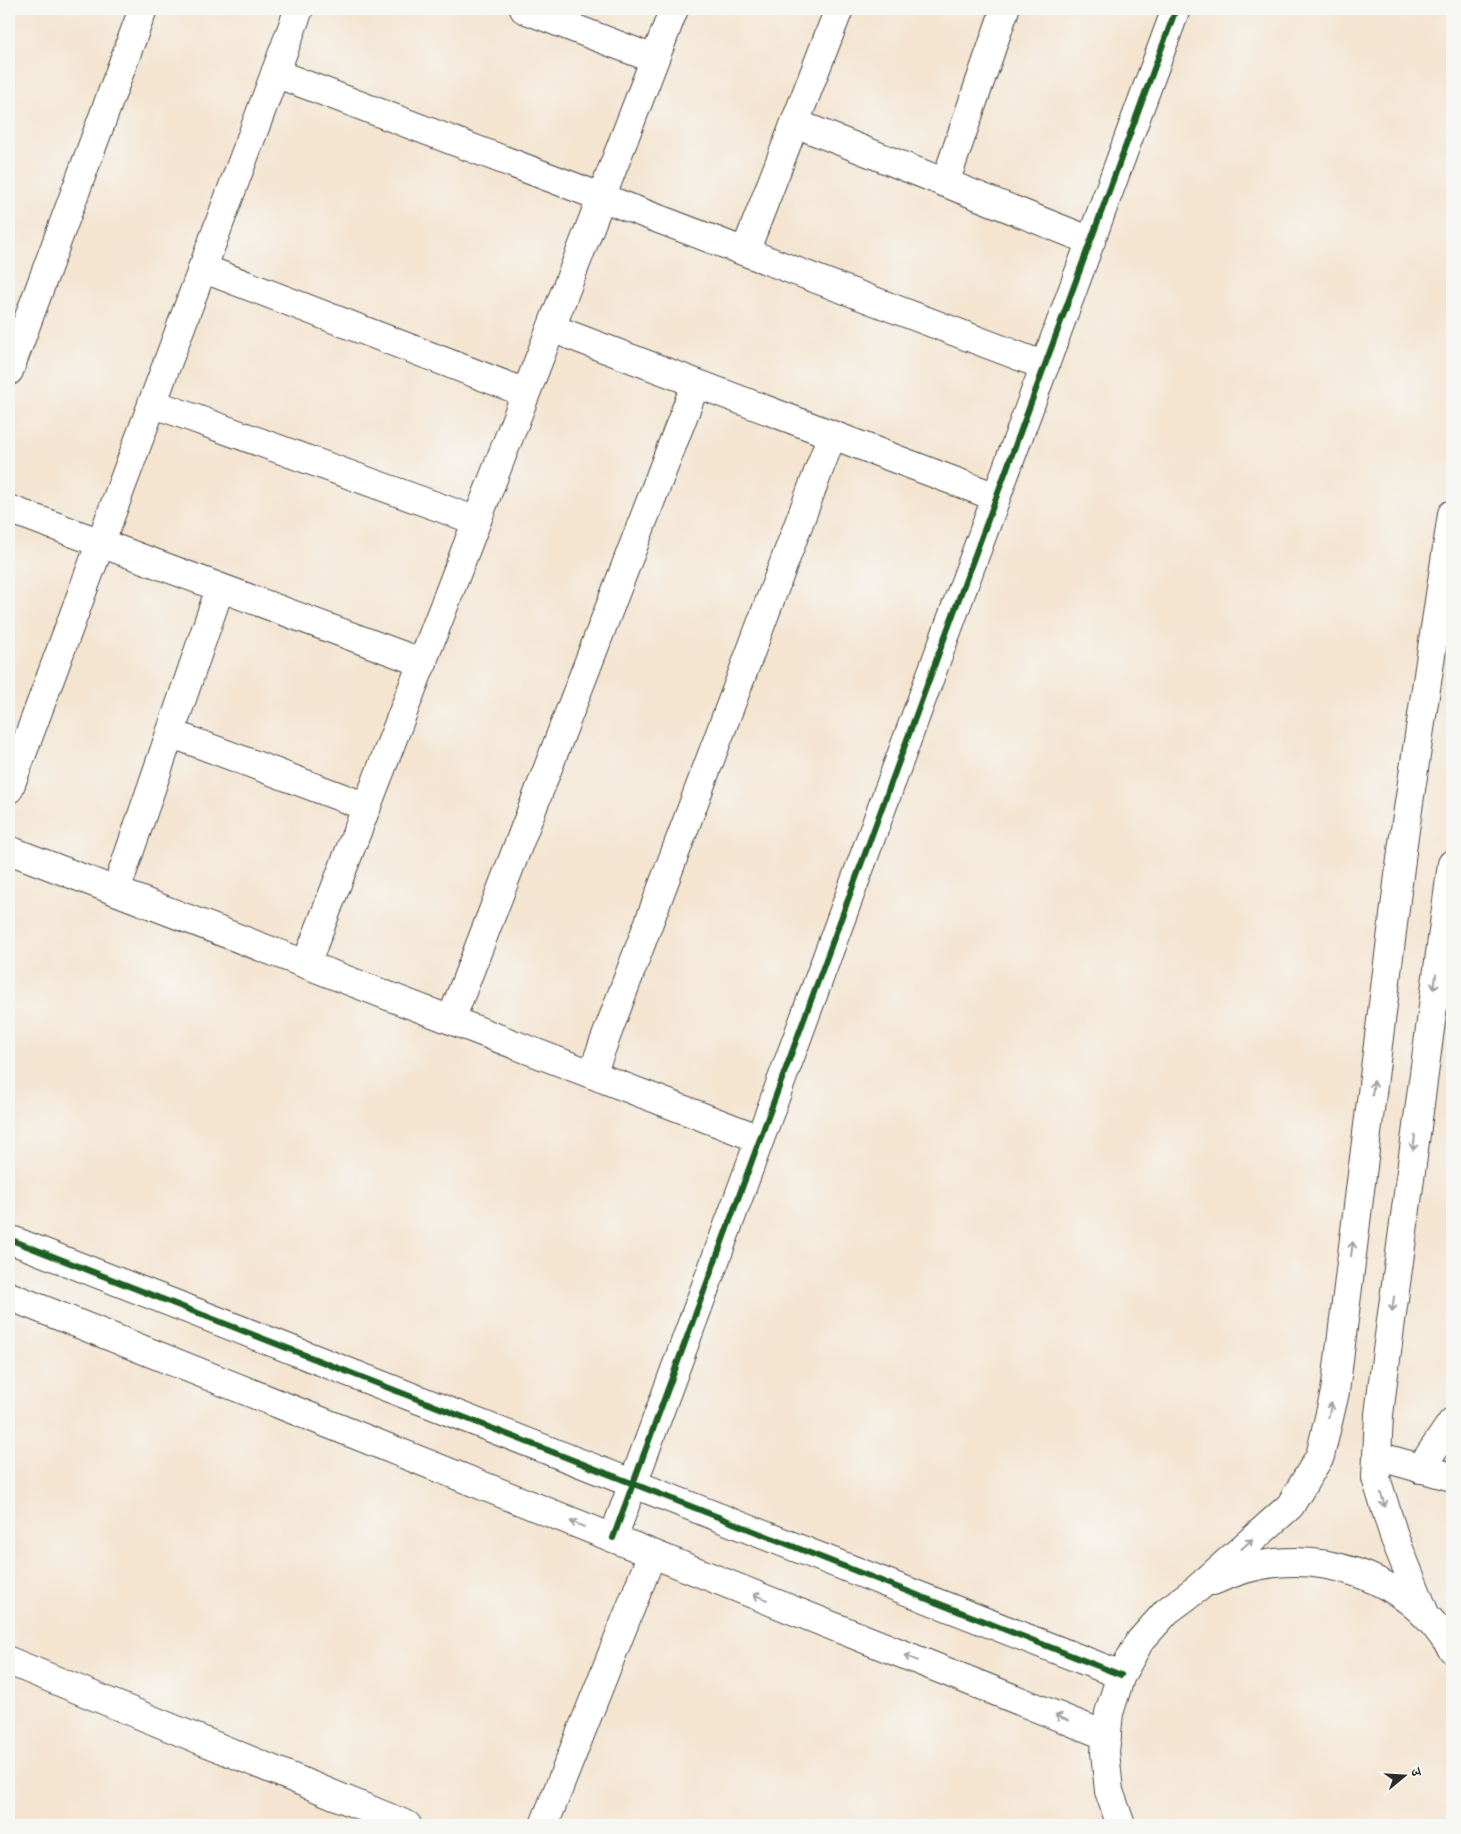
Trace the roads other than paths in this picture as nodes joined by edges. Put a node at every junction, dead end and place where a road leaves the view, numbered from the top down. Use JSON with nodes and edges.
{"nodes":[{"id":1,"x":143,"y":9,"type":"edge"},
{"id":2,"x":299,"y":9,"type":"edge"},
{"id":3,"x":524,"y":9,"type":"edge"},
{"id":4,"x":674,"y":9,"type":"edge"},
{"id":5,"x":839,"y":9,"type":"edge"},
{"id":6,"x":1005,"y":9,"type":"edge"},
{"id":7,"x":1176,"y":9,"type":"edge"},
{"id":8,"x":654,"y":59,"type":"junction"},
{"id":9,"x":275,"y":73,"type":"junction"},
{"id":10,"x":795,"y":123,"type":"junction"},
{"id":11,"x":945,"y":182,"type":"junction"},
{"id":12,"x":601,"y":197,"type":"junction"},
{"id":13,"x":1091,"y":241,"type":"junction"},
{"id":14,"x":745,"y":252,"type":"junction"},
{"id":15,"x":202,"y":268,"type":"junction"},
{"id":16,"x":551,"y":328,"type":"junction"},
{"id":17,"x":1045,"y":366,"type":"junction"},
{"id":18,"x":9,"y":371,"type":"edge"},
{"id":19,"x":696,"y":383,"type":"junction"},
{"id":20,"x":526,"y":393,"type":"junction"},
{"id":21,"x":152,"y":403,"type":"junction"},
{"id":22,"x":832,"y":435,"type":"junction"},
{"id":23,"x":996,"y":498,"type":"junction"},
{"id":24,"x":9,"y":509,"type":"edge"},
{"id":25,"x":1452,"y":514,"type":"edge"},
{"id":26,"x":477,"y":521,"type":"junction"},
{"id":27,"x":100,"y":543,"type":"junction"},
{"id":28,"x":220,"y":588,"type":"junction"},
{"id":29,"x":422,"y":663,"type":"junction"},
{"id":30,"x":170,"y":734,"type":"junction"},
{"id":31,"x":9,"y":789,"type":"edge"},
{"id":32,"x":367,"y":807,"type":"junction"},
{"id":33,"x":9,"y":850,"type":"edge"},
{"id":34,"x":1452,"y":864,"type":"edge"},
{"id":35,"x":116,"y":891,"type":"junction"},
{"id":36,"x":306,"y":964,"type":"junction"},
{"id":37,"x":452,"y":1020,"type":"junction"},
{"id":38,"x":592,"y":1074,"type":"junction"},
{"id":39,"x":760,"y":1139,"type":"junction"},
{"id":40,"x":9,"y":1239,"type":"edge"},
{"id":41,"x":9,"y":1296,"type":"edge"},
{"id":42,"x":1452,"y":1422,"type":"edge"},
{"id":43,"x":1376,"y":1456,"type":"junction"},
{"id":44,"x":1420,"y":1468,"type":"junction"},
{"id":45,"x":1452,"y":1477,"type":"edge"},
{"id":46,"x":634,"y":1484,"type":"junction"},
{"id":47,"x":613,"y":1538,"type":"junction"},
{"id":48,"x":652,"y":1554,"type":"junction"},
{"id":49,"x":1198,"y":1588,"type":"junction"},
{"id":50,"x":1426,"y":1616,"type":"junction"},
{"id":51,"x":1452,"y":1649,"type":"edge"},
{"id":52,"x":9,"y":1661,"type":"edge"},
{"id":53,"x":1121,"y":1675,"type":"junction"},
{"id":54,"x":1107,"y":1736,"type":"junction"},
{"id":55,"x":407,"y":1825,"type":"edge"},
{"id":56,"x":544,"y":1825,"type":"edge"},
{"id":57,"x":1121,"y":1825,"type":"edge"}],
"edges":[{"from":1,"to":18,"type":"street"},
{"from":2,"to":9,"type":"street"},
{"from":3,"to":8,"type":"street"},
{"from":4,"to":8,"type":"street"},
{"from":5,"to":10,"type":"street"},
{"from":6,"to":11,"type":"street"},
{"from":7,"to":13,"type":"street"},
{"from":8,"to":12,"type":"street"},
{"from":9,"to":12,"type":"street"},
{"from":9,"to":15,"type":"street"},
{"from":10,"to":11,"type":"street"},
{"from":10,"to":14,"type":"street"},
{"from":11,"to":13,"type":"street"},
{"from":12,"to":14,"type":"street"},
{"from":12,"to":16,"type":"street"},
{"from":13,"to":17,"type":"street"},
{"from":14,"to":17,"type":"street"},
{"from":15,"to":20,"type":"street"},
{"from":15,"to":21,"type":"street"},
{"from":16,"to":19,"type":"street"},
{"from":16,"to":20,"type":"street"},
{"from":17,"to":23,"type":"street"},
{"from":19,"to":22,"type":"street"},
{"from":19,"to":37,"type":"street"},
{"from":20,"to":26,"type":"street"},
{"from":21,"to":26,"type":"street"},
{"from":21,"to":27,"type":"street"},
{"from":22,"to":23,"type":"street"},
{"from":22,"to":38,"type":"street"},
{"from":23,"to":39,"type":"street"},
{"from":24,"to":27,"type":"street"},
{"from":49,"to":25,"type":"street","one_way":true},
{"from":26,"to":29,"type":"street"},
{"from":27,"to":28,"type":"street"},
{"from":27,"to":31,"type":"street"},
{"from":28,"to":29,"type":"street"},
{"from":28,"to":30,"type":"street"},
{"from":29,"to":32,"type":"street"},
{"from":30,"to":32,"type":"street"},
{"from":30,"to":35,"type":"street"},
{"from":32,"to":36,"type":"street"},
{"from":33,"to":35,"type":"street"},
{"from":34,"to":43,"type":"street","one_way":true},
{"from":35,"to":36,"type":"street"},
{"from":36,"to":37,"type":"street"},
{"from":37,"to":38,"type":"street"},
{"from":38,"to":39,"type":"street"},
{"from":39,"to":46,"type":"street"},
{"from":40,"to":46,"type":"street"},
{"from":47,"to":41,"type":"street","one_way":true},
{"from":42,"to":44,"type":"street"},
{"from":43,"to":44,"type":"street"},
{"from":43,"to":50,"type":"street","one_way":true},
{"from":44,"to":45,"type":"street"},
{"from":46,"to":47,"type":"street"},
{"from":46,"to":53,"type":"street"},
{"from":47,"to":48,"type":"street"},
{"from":54,"to":48,"type":"street","one_way":true},
{"from":48,"to":56,"type":"street"},
{"from":49,"to":50,"type":"street"},
{"from":49,"to":53,"type":"street"},
{"from":50,"to":51,"type":"street"},
{"from":52,"to":55,"type":"street"},
{"from":53,"to":54,"type":"street"},
{"from":54,"to":57,"type":"street"}]}
